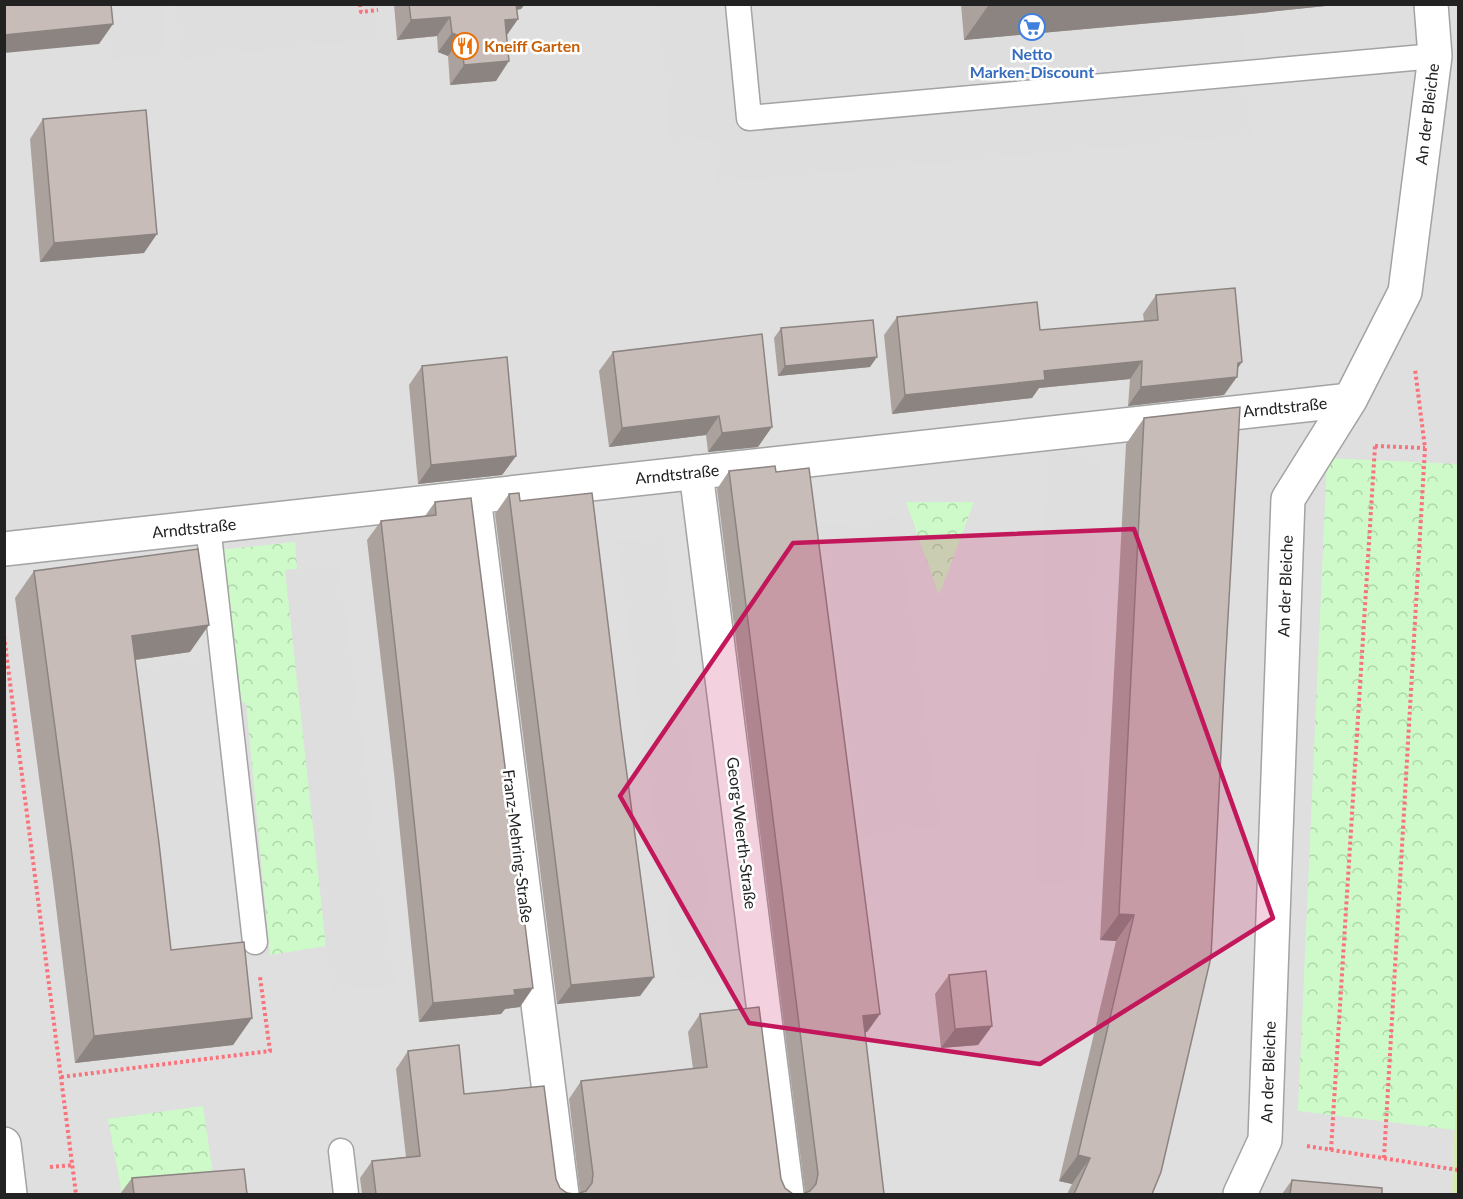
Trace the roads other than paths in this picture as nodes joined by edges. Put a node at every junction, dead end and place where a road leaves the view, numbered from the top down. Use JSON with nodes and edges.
{"nodes":[{"id":1,"x":738,"y":4,"type":"edge"},
{"id":2,"x":1431,"y":4,"type":"edge"},
{"id":3,"x":1435,"y":56,"type":"junction"},
{"id":4,"x":1350,"y":400,"type":"junction"},
{"id":5,"x":696,"y":472,"type":"junction"},
{"id":6,"x":474,"y":497,"type":"junction"},
{"id":7,"x":208,"y":526,"type":"junction"},
{"id":8,"x":4,"y":549,"type":"edge"},
{"id":9,"x":255,"y":942,"type":"road end"},
{"id":10,"x":341,"y":1151,"type":"dead end"},
{"id":11,"x":346,"y":1194,"type":"edge"},
{"id":12,"x":562,"y":1194,"type":"edge"},
{"id":13,"x":787,"y":1194,"type":"edge"},
{"id":14,"x":1240,"y":1194,"type":"edge"}],
"edges":[{"from":1,"to":3,"type":"lane"},
{"from":2,"to":3,"type":"street","name":"An der Bleiche"},
{"from":3,"to":4,"type":"street","name":"An der Bleiche"},
{"from":4,"to":5,"type":"street","name":"Arndtstraße"},
{"from":4,"to":14,"type":"street","name":"An der Bleiche"},
{"from":5,"to":6,"type":"street","name":"Arndtstraße"},
{"from":5,"to":13,"type":"street","name":"Georg-Weerth-Straße"},
{"from":6,"to":7,"type":"street","name":"Arndtstraße"},
{"from":6,"to":12,"type":"street","name":"Franz-Mehring-Straße"},
{"from":7,"to":8,"type":"street","name":"Arndtstraße"},
{"from":7,"to":9,"type":"lane"},
{"from":10,"to":11,"type":"lane"}]}
